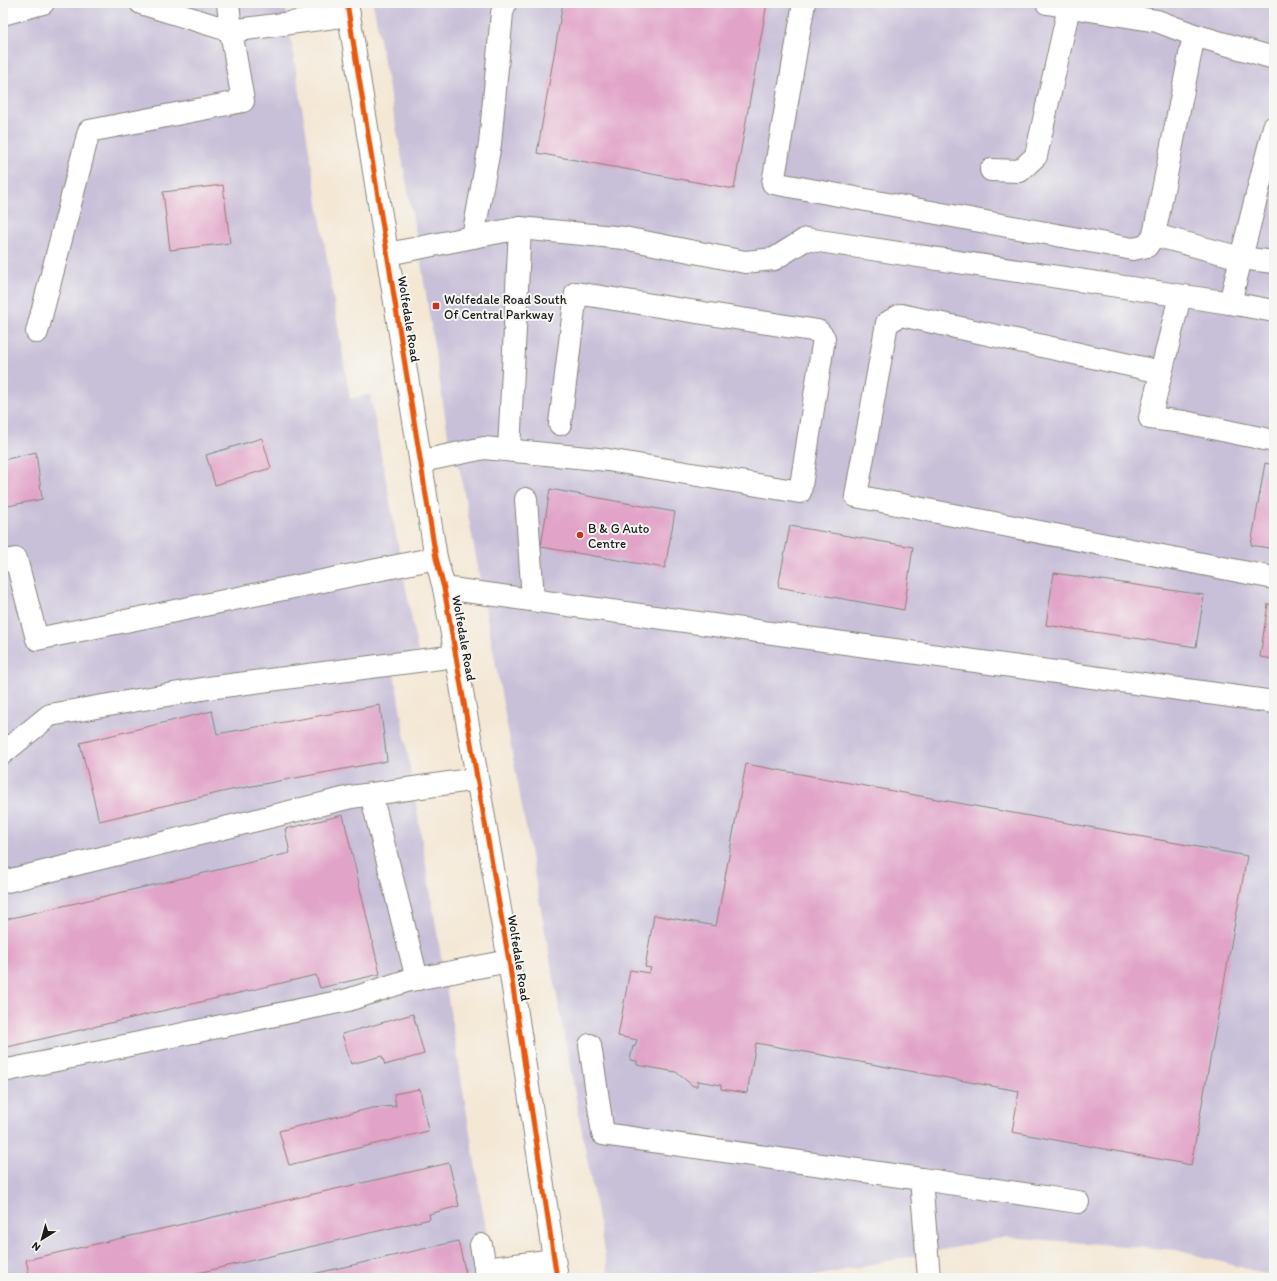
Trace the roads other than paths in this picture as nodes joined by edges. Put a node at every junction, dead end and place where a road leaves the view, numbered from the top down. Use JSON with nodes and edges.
{"nodes":[{"id":1,"x":43,"y":3,"type":"edge"},
{"id":2,"x":141,"y":3,"type":"edge"},
{"id":3,"x":228,"y":3,"type":"edge"},
{"id":4,"x":505,"y":3,"type":"edge"},
{"id":5,"x":804,"y":3,"type":"edge"},
{"id":6,"x":1047,"y":3,"type":"edge"},
{"id":7,"x":1069,"y":6,"type":"junction"},
{"id":8,"x":348,"y":9,"type":"edge"},
{"id":9,"x":3,"y":14,"type":"edge"},
{"id":10,"x":231,"y":31,"type":"junction"},
{"id":11,"x":1194,"y":35,"type":"junction"},
{"id":12,"x":1274,"y":58,"type":"edge"},
{"id":13,"x":1274,"y":127,"type":"edge"},
{"id":14,"x":991,"y":170,"type":"dead end"},
{"id":15,"x":520,"y":228,"type":"junction"},
{"id":16,"x":1154,"y":236,"type":"junction"},
{"id":17,"x":473,"y":237,"type":"junction"},
{"id":18,"x":388,"y":254,"type":"junction"},
{"id":19,"x":1241,"y":258,"type":"junction"},
{"id":20,"x":1274,"y":262,"type":"edge"},
{"id":21,"x":1180,"y":296,"type":"junction"},
{"id":22,"x":1230,"y":303,"type":"junction"},
{"id":23,"x":1274,"y":311,"type":"edge"},
{"id":24,"x":37,"y":332,"type":"dead end"},
{"id":25,"x":1161,"y":372,"type":"junction"},
{"id":26,"x":560,"y":424,"type":"dead end"},
{"id":27,"x":1274,"y":441,"type":"edge"},
{"id":28,"x":509,"y":450,"type":"junction"},
{"id":29,"x":422,"y":461,"type":"junction"},
{"id":30,"x":526,"y":499,"type":"dead end"},
{"id":31,"x":436,"y":558,"type":"junction"},
{"id":32,"x":3,"y":561,"type":"edge"},
{"id":33,"x":1274,"y":578,"type":"edge"},
{"id":34,"x":444,"y":588,"type":"junction"},
{"id":35,"x":533,"y":599,"type":"junction"},
{"id":36,"x":456,"y":656,"type":"junction"},
{"id":37,"x":1274,"y":702,"type":"edge"},
{"id":38,"x":3,"y":753,"type":"edge"},
{"id":39,"x":477,"y":779,"type":"junction"},
{"id":40,"x":371,"y":794,"type":"junction"},
{"id":41,"x":3,"y":882,"type":"edge"},
{"id":42,"x":509,"y":961,"type":"junction"},
{"id":43,"x":417,"y":979,"type":"junction"},
{"id":44,"x":590,"y":1045,"type":"dead end"},
{"id":45,"x":3,"y":1071,"type":"edge"},
{"id":46,"x":922,"y":1179,"type":"junction"},
{"id":47,"x":1078,"y":1202,"type":"dead end"},
{"id":48,"x":481,"y":1245,"type":"dead end"},
{"id":49,"x":555,"y":1269,"type":"edge"},
{"id":50,"x":486,"y":1273,"type":"edge"},
{"id":51,"x":929,"y":1278,"type":"edge"}],
"edges":[{"from":1,"to":9,"type":"street"},
{"from":2,"to":10,"type":"street"},
{"from":3,"to":10,"type":"street"},
{"from":4,"to":17,"type":"street"},
{"from":5,"to":16,"type":"street"},
{"from":6,"to":7,"type":"street"},
{"from":7,"to":11,"type":"street"},
{"from":7,"to":14,"type":"street"},
{"from":8,"to":10,"type":"street"},
{"from":8,"to":18,"type":"street","name":"Wolfedale Road"},
{"from":10,"to":24,"type":"street"},
{"from":11,"to":12,"type":"street"},
{"from":11,"to":16,"type":"street"},
{"from":13,"to":19,"type":"street"},
{"from":15,"to":17,"type":"street"},
{"from":15,"to":21,"type":"street"},
{"from":15,"to":28,"type":"street"},
{"from":16,"to":19,"type":"street"},
{"from":17,"to":18,"type":"street"},
{"from":18,"to":29,"type":"street","name":"Wolfedale Road"},
{"from":19,"to":20,"type":"street"},
{"from":19,"to":22,"type":"street"},
{"from":21,"to":22,"type":"street"},
{"from":21,"to":25,"type":"street"},
{"from":22,"to":23,"type":"street"},
{"from":25,"to":27,"type":"street"},
{"from":25,"to":33,"type":"street"},
{"from":26,"to":28,"type":"street"},
{"from":28,"to":29,"type":"street"},
{"from":29,"to":31,"type":"street","name":"Wolfedale Road"},
{"from":30,"to":35,"type":"street"},
{"from":31,"to":32,"type":"street"},
{"from":31,"to":34,"type":"street","name":"Wolfedale Road"},
{"from":34,"to":35,"type":"street"},
{"from":34,"to":36,"type":"street","name":"Wolfedale Road"},
{"from":35,"to":37,"type":"street"},
{"from":36,"to":38,"type":"street"},
{"from":36,"to":39,"type":"street","name":"Wolfedale Road"},
{"from":39,"to":40,"type":"street"},
{"from":39,"to":42,"type":"street","name":"Wolfedale Road"},
{"from":40,"to":41,"type":"street"},
{"from":40,"to":43,"type":"street"},
{"from":42,"to":43,"type":"street"},
{"from":42,"to":49,"type":"street","name":"Wolfedale Road"},
{"from":43,"to":45,"type":"street"},
{"from":44,"to":46,"type":"street"},
{"from":46,"to":47,"type":"street"},
{"from":46,"to":51,"type":"street"},
{"from":48,"to":50,"type":"street"},
{"from":49,"to":50,"type":"street"}]}
